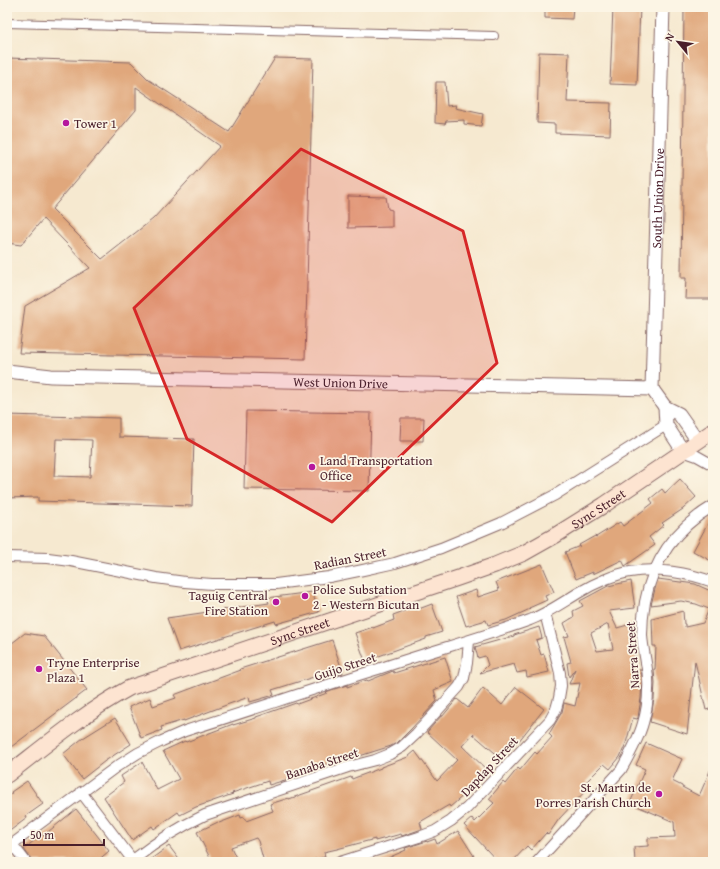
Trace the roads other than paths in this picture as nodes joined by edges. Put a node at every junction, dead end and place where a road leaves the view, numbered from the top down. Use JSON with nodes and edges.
{"nodes":[{"id":1,"x":663,"y":7,"type":"edge"},
{"id":2,"x":7,"y":22,"type":"edge"},
{"id":3,"x":494,"y":36,"type":"dead end"},
{"id":4,"x":7,"y":371,"type":"edge"},
{"id":5,"x":652,"y":389,"type":"junction"},
{"id":6,"x":665,"y":407,"type":"junction"},
{"id":7,"x":666,"y":425,"type":"junction"},
{"id":8,"x":713,"y":431,"type":"edge"},
{"id":9,"x":698,"y":441,"type":"junction"},
{"id":10,"x":683,"y":451,"type":"junction"},
{"id":11,"x":713,"y":465,"type":"edge"},
{"id":12,"x":713,"y":506,"type":"edge"},
{"id":13,"x":7,"y":557,"type":"edge"},
{"id":14,"x":654,"y":570,"type":"junction"},
{"id":15,"x":713,"y":582,"type":"edge"},
{"id":16,"x":545,"y":613,"type":"junction"},
{"id":17,"x":468,"y":641,"type":"junction"},
{"id":18,"x":7,"y":775,"type":"edge"},
{"id":19,"x":81,"y":792,"type":"junction"},
{"id":20,"x":10,"y":846,"type":"edge"},
{"id":21,"x":134,"y":861,"type":"edge"},
{"id":22,"x":26,"y":862,"type":"edge"},
{"id":23,"x":340,"y":862,"type":"edge"},
{"id":24,"x":537,"y":862,"type":"edge"}],
"edges":[{"from":1,"to":5,"type":"street","name":"South Union Drive"},
{"from":2,"to":3,"type":"street"},
{"from":4,"to":5,"type":"street","name":"West Union Drive"},
{"from":5,"to":6,"type":"street"},
{"from":6,"to":7,"type":"street"},
{"from":6,"to":9,"type":"street"},
{"from":7,"to":10,"type":"street"},
{"from":7,"to":13,"type":"street","name":"Radian Street"},
{"from":8,"to":9,"type":"main road","name":"Sync Street"},
{"from":9,"to":10,"type":"main road","name":"Sync Street"},
{"from":10,"to":11,"type":"street"},
{"from":10,"to":18,"type":"main road","name":"Sync Street"},
{"from":12,"to":14,"type":"street","name":"Narra Street"},
{"from":14,"to":15,"type":"street","name":"Guijo Street"},
{"from":14,"to":16,"type":"street","name":"Guijo Street"},
{"from":14,"to":24,"type":"street","name":"Narra Street"},
{"from":16,"to":17,"type":"street","name":"Guijo Street"},
{"from":16,"to":23,"type":"street","name":"Dapdap Street"},
{"from":17,"to":19,"type":"street","name":"Guijo Street"},
{"from":17,"to":21,"type":"street","name":"Banaba Street"},
{"from":19,"to":20,"type":"street","name":"Guijo Street"},
{"from":19,"to":21,"type":"street"},
{"from":20,"to":22,"type":"street"}]}
